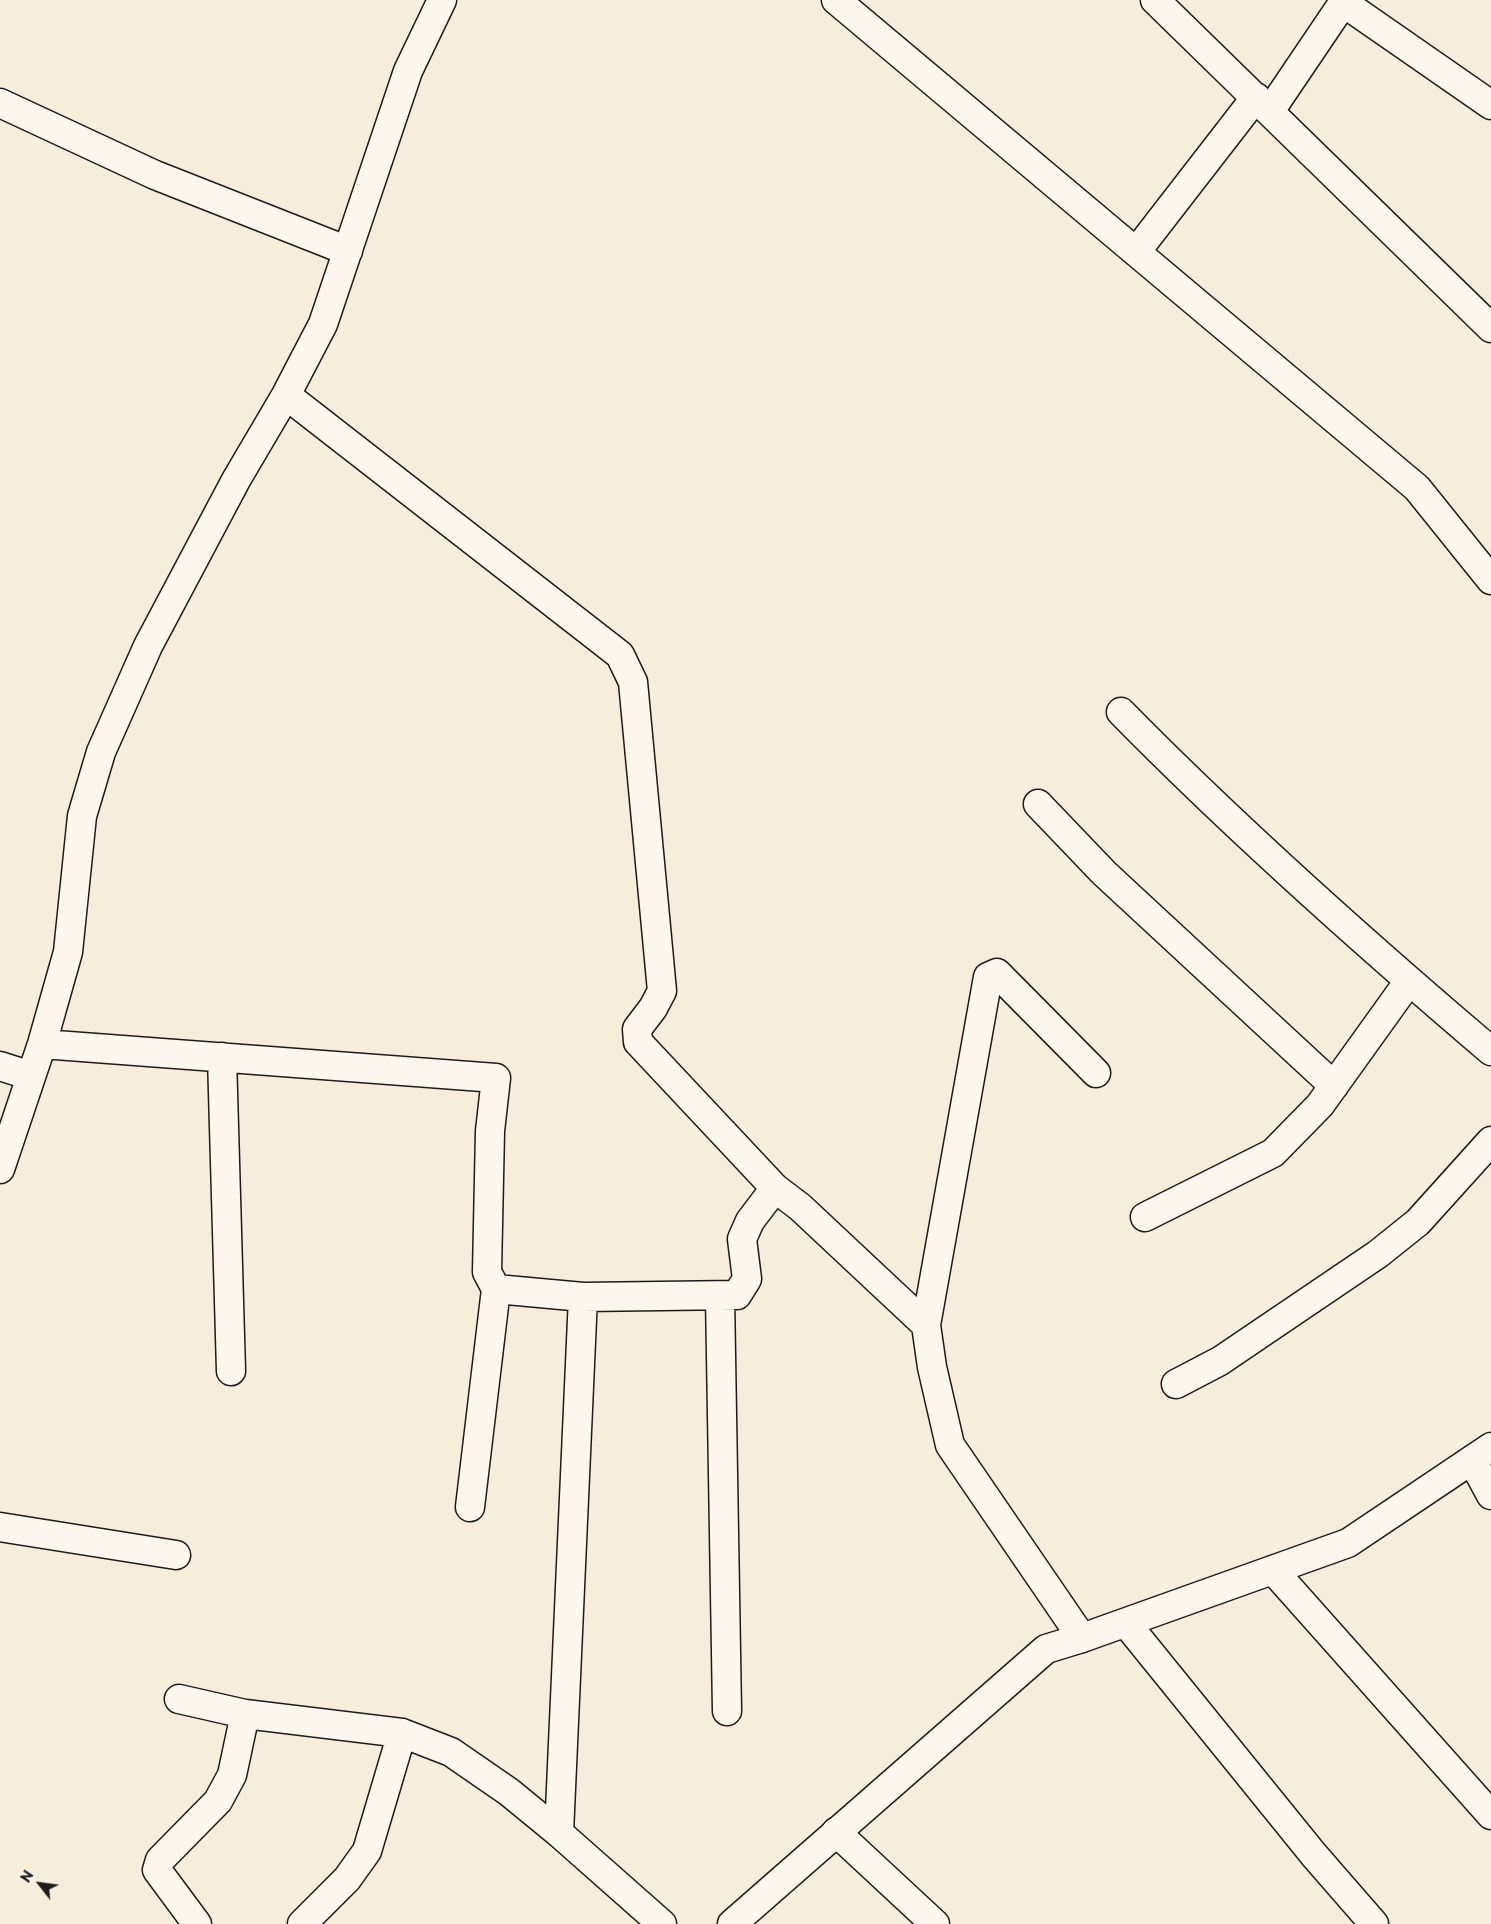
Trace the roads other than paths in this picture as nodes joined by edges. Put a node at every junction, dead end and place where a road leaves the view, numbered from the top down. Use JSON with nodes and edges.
{"nodes":[{"id":1,"x":442,"y":0,"type":"edge"},
{"id":2,"x":836,"y":0,"type":"edge"},
{"id":3,"x":1155,"y":0,"type":"edge"},
{"id":4,"x":1344,"y":1,"type":"edge"},
{"id":5,"x":0,"y":103,"type":"edge"},
{"id":6,"x":1263,"y":104,"type":"junction"},
{"id":7,"x":1491,"y":105,"type":"edge"},
{"id":8,"x":348,"y":251,"type":"junction"},
{"id":9,"x":1136,"y":252,"type":"junction"},
{"id":10,"x":1491,"y":328,"type":"edge"},
{"id":11,"x":286,"y":395,"type":"junction"},
{"id":12,"x":1491,"y":580,"type":"edge"},
{"id":13,"x":1121,"y":712,"type":"dead end"},
{"id":14,"x":1038,"y":804,"type":"dead end"},
{"id":15,"x":1409,"y":981,"type":"junction"},
{"id":16,"x":42,"y":1044,"type":"junction"},
{"id":17,"x":1491,"y":1051,"type":"edge"},
{"id":18,"x":222,"y":1057,"type":"junction"},
{"id":19,"x":0,"y":1066,"type":"edge"},
{"id":20,"x":1096,"y":1072,"type":"dead end"},
{"id":21,"x":31,"y":1076,"type":"junction"},
{"id":22,"x":1334,"y":1086,"type":"junction"},
{"id":23,"x":1491,"y":1141,"type":"edge"},
{"id":24,"x":0,"y":1169,"type":"edge"},
{"id":25,"x":775,"y":1188,"type":"junction"},
{"id":26,"x":1145,"y":1217,"type":"dead end"},
{"id":27,"x":496,"y":1290,"type":"junction"},
{"id":28,"x":720,"y":1296,"type":"junction"},
{"id":29,"x":583,"y":1297,"type":"junction"},
{"id":30,"x":926,"y":1325,"type":"junction"},
{"id":31,"x":230,"y":1371,"type":"dead end"},
{"id":32,"x":1176,"y":1384,"type":"dead end"},
{"id":33,"x":1481,"y":1453,"type":"edge"},
{"id":34,"x":1491,"y":1495,"type":"edge"},
{"id":35,"x":470,"y":1507,"type":"dead end"},
{"id":36,"x":0,"y":1528,"type":"edge"},
{"id":37,"x":176,"y":1555,"type":"dead end"},
{"id":38,"x":1273,"y":1570,"type":"junction"},
{"id":39,"x":1126,"y":1623,"type":"junction"},
{"id":40,"x":1082,"y":1638,"type":"junction"},
{"id":41,"x":179,"y":1699,"type":"dead end"},
{"id":42,"x":727,"y":1711,"type":"dead end"},
{"id":43,"x":245,"y":1714,"type":"junction"},
{"id":44,"x":402,"y":1733,"type":"junction"},
{"id":45,"x":1491,"y":1815,"type":"edge"},
{"id":46,"x":836,"y":1832,"type":"junction"},
{"id":47,"x":558,"y":1833,"type":"junction"},
{"id":48,"x":197,"y":1924,"type":"edge"},
{"id":49,"x":302,"y":1924,"type":"edge"},
{"id":50,"x":662,"y":1924,"type":"edge"},
{"id":51,"x":732,"y":1924,"type":"edge"},
{"id":52,"x":935,"y":1924,"type":"edge"},
{"id":53,"x":1374,"y":1924,"type":"edge"}],
"edges":[{"from":1,"to":8,"type":"street"},
{"from":2,"to":9,"type":"street"},
{"from":3,"to":6,"type":"street"},
{"from":4,"to":6,"type":"street"},
{"from":4,"to":7,"type":"street"},
{"from":5,"to":8,"type":"street"},
{"from":6,"to":9,"type":"street"},
{"from":6,"to":10,"type":"street"},
{"from":8,"to":11,"type":"street"},
{"from":9,"to":12,"type":"street"},
{"from":11,"to":16,"type":"street"},
{"from":11,"to":25,"type":"street"},
{"from":13,"to":15,"type":"street"},
{"from":14,"to":22,"type":"street"},
{"from":15,"to":17,"type":"street"},
{"from":15,"to":22,"type":"street"},
{"from":16,"to":18,"type":"street"},
{"from":16,"to":21,"type":"street"},
{"from":18,"to":27,"type":"street"},
{"from":18,"to":31,"type":"street"},
{"from":19,"to":21,"type":"street"},
{"from":20,"to":30,"type":"street"},
{"from":21,"to":24,"type":"street"},
{"from":22,"to":26,"type":"street"},
{"from":23,"to":32,"type":"street"},
{"from":25,"to":28,"type":"street"},
{"from":25,"to":30,"type":"street"},
{"from":27,"to":29,"type":"street"},
{"from":27,"to":35,"type":"street"},
{"from":28,"to":29,"type":"street"},
{"from":28,"to":42,"type":"street"},
{"from":29,"to":47,"type":"street"},
{"from":30,"to":40,"type":"street"},
{"from":33,"to":34,"type":"street"},
{"from":33,"to":38,"type":"street"},
{"from":36,"to":37,"type":"street"},
{"from":38,"to":39,"type":"street"},
{"from":38,"to":45,"type":"street"},
{"from":39,"to":40,"type":"street"},
{"from":39,"to":53,"type":"street"},
{"from":40,"to":46,"type":"street"},
{"from":41,"to":43,"type":"street"},
{"from":43,"to":44,"type":"street"},
{"from":43,"to":48,"type":"street"},
{"from":44,"to":47,"type":"street"},
{"from":44,"to":49,"type":"street"},
{"from":46,"to":51,"type":"street"},
{"from":46,"to":52,"type":"street"},
{"from":47,"to":50,"type":"street"}]}
